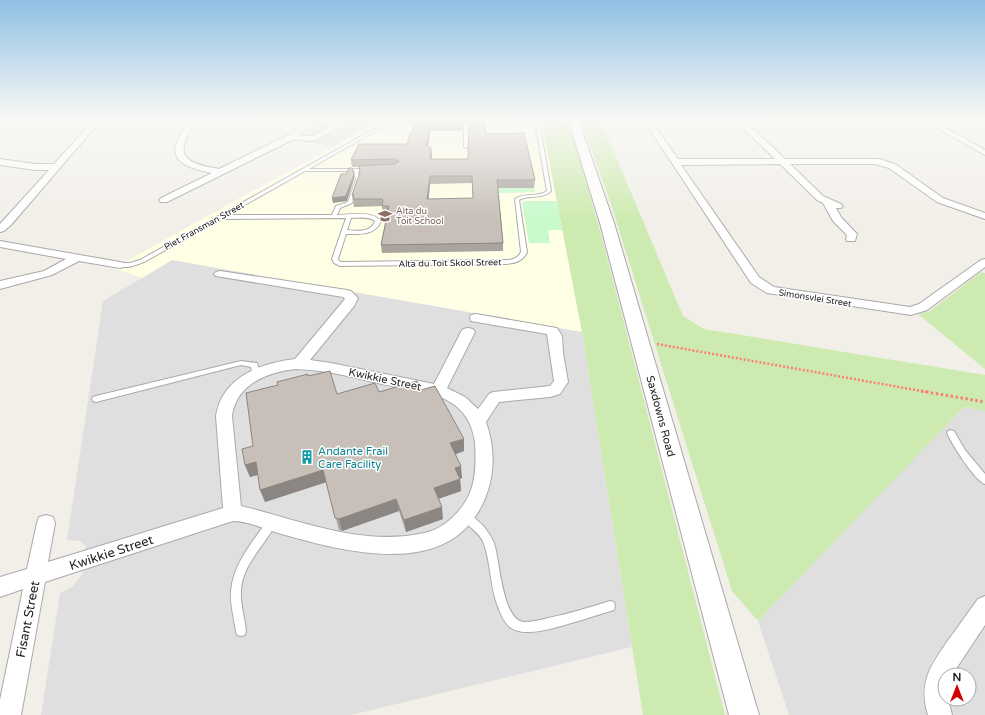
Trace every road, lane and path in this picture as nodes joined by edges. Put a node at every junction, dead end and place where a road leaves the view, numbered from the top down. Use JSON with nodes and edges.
{"nodes":[{"id":1,"x":70,"y":152,"type":"edge"},
{"id":2,"x":179,"y":152,"type":"edge"},
{"id":3,"x":260,"y":152,"type":"edge"},
{"id":4,"x":334,"y":152,"type":"edge"},
{"id":5,"x":542,"y":152,"type":"edge"},
{"id":6,"x":584,"y":152,"type":"edge"},
{"id":7,"x":669,"y":152,"type":"edge"},
{"id":8,"x":773,"y":152,"type":"edge"},
{"id":9,"x":781,"y":160,"type":"junction"},
{"id":10,"x":0,"y":162,"type":"edge"},
{"id":11,"x":675,"y":162,"type":"junction"},
{"id":12,"x":58,"y":167,"type":"junction"},
{"id":13,"x":302,"y":170,"type":"junction"},
{"id":14,"x":358,"y":170,"type":"junction"},
{"id":15,"x":373,"y":170,"type":"edge"},
{"id":16,"x":220,"y":172,"type":"junction"},
{"id":17,"x":164,"y":200,"type":"dead end"},
{"id":18,"x":828,"y":203,"type":"junction"},
{"id":19,"x":838,"y":206,"type":"dead end"},
{"id":20,"x":334,"y":216,"type":"junction"},
{"id":21,"x":349,"y":216,"type":"junction"},
{"id":22,"x":985,"y":216,"type":"edge"},
{"id":23,"x":219,"y":217,"type":"junction"},
{"id":24,"x":0,"y":229,"type":"edge"},
{"id":25,"x":344,"y":232,"type":"junction"},
{"id":26,"x":850,"y":239,"type":"dead end"},
{"id":27,"x":0,"y":244,"type":"edge"},
{"id":28,"x":76,"y":258,"type":"junction"},
{"id":29,"x":985,"y":262,"type":"edge"},
{"id":30,"x":120,"y":265,"type":"joint"},
{"id":31,"x":220,"y":274,"type":"dead end"},
{"id":32,"x":0,"y":285,"type":"edge"},
{"id":33,"x":476,"y":318,"type":"dead end"},
{"id":34,"x":468,"y":332,"type":"dead end"},
{"id":35,"x":640,"y":341,"type":"junction"},
{"id":36,"x":300,"y":363,"type":"junction"},
{"id":37,"x":256,"y":374,"type":"junction"},
{"id":38,"x":438,"y":390,"type":"junction"},
{"id":39,"x":96,"y":399,"type":"dead end"},
{"id":40,"x":985,"y":402,"type":"edge"},
{"id":41,"x":478,"y":421,"type":"junction"},
{"id":42,"x":951,"y":433,"type":"dead end"},
{"id":43,"x":985,"y":480,"type":"edge"},
{"id":44,"x":232,"y":512,"type":"junction"},
{"id":45,"x":466,"y":516,"type":"junction"},
{"id":46,"x":46,"y":523,"type":"dead end"},
{"id":47,"x":271,"y":523,"type":"junction"},
{"id":48,"x":36,"y":576,"type":"junction"},
{"id":49,"x":0,"y":587,"type":"edge"},
{"id":50,"x":610,"y":606,"type":"dead end"},
{"id":51,"x":985,"y":606,"type":"edge"},
{"id":52,"x":241,"y":631,"type":"dead end"},
{"id":53,"x":9,"y":715,"type":"edge"},
{"id":54,"x":744,"y":715,"type":"edge"},
{"id":55,"x":940,"y":715,"type":"edge"}],
"edges":[{"from":1,"to":12,"type":"street"},
{"from":2,"to":16,"type":"street"},
{"from":3,"to":16,"type":"street"},
{"from":4,"to":13,"type":"lane","name":"Piet Fransman Street"},
{"from":5,"to":25,"type":"lane","name":"Alta du Toit Skool Street"},
{"from":6,"to":35,"type":"street","name":"Saxdowns Road"},
{"from":7,"to":11,"type":"street","name":"Simonsvlei Street"},
{"from":8,"to":9,"type":"street"},
{"from":9,"to":11,"type":"street"},
{"from":9,"to":18,"type":"street"},
{"from":9,"to":22,"type":"street"},
{"from":10,"to":12,"type":"street"},
{"from":11,"to":29,"type":"street","name":"Simonsvlei Street"},
{"from":12,"to":24,"type":"street"},
{"from":13,"to":14,"type":"lane"},
{"from":13,"to":23,"type":"lane","name":"Piet Fransman Street"},
{"from":14,"to":15,"type":"lane"},
{"from":14,"to":20,"type":"lane"},
{"from":16,"to":17,"type":"street"},
{"from":18,"to":19,"type":"street"},
{"from":18,"to":26,"type":"street"},
{"from":20,"to":21,"type":"lane"},
{"from":20,"to":23,"type":"lane"},
{"from":21,"to":25,"type":"lane","name":"Alta du Toit Skool Street"},
{"from":21,"to":25,"type":"lane"},
{"from":23,"to":30,"type":"lane","name":"Piet Fransman Street"},
{"from":27,"to":28,"type":"street","name":"Piet Fransman Street"},
{"from":28,"to":30,"type":"street","name":"Piet Fransman Street"},
{"from":28,"to":32,"type":"street"},
{"from":31,"to":36,"type":"street"},
{"from":33,"to":41,"type":"street"},
{"from":34,"to":38,"type":"street"},
{"from":35,"to":40,"type":"path"},
{"from":35,"to":54,"type":"street","name":"Saxdowns Road"},
{"from":36,"to":37,"type":"street","name":"Kwikkie Street"},
{"from":36,"to":38,"type":"street","name":"Kwikkie Street"},
{"from":37,"to":39,"type":"lane"},
{"from":37,"to":44,"type":"street","name":"Kwikkie Street"},
{"from":38,"to":41,"type":"street","name":"Kwikkie Street"},
{"from":41,"to":45,"type":"street"},
{"from":42,"to":43,"type":"lane"},
{"from":44,"to":47,"type":"street"},
{"from":44,"to":48,"type":"street","name":"Kwikkie Street"},
{"from":45,"to":47,"type":"street"},
{"from":45,"to":50,"type":"lane"},
{"from":46,"to":48,"type":"street","name":"Fisant Street"},
{"from":47,"to":52,"type":"lane"},
{"from":48,"to":49,"type":"street","name":"Kwikkie Street"},
{"from":48,"to":53,"type":"street","name":"Fisant Street"},
{"from":51,"to":55,"type":"street"}]}
